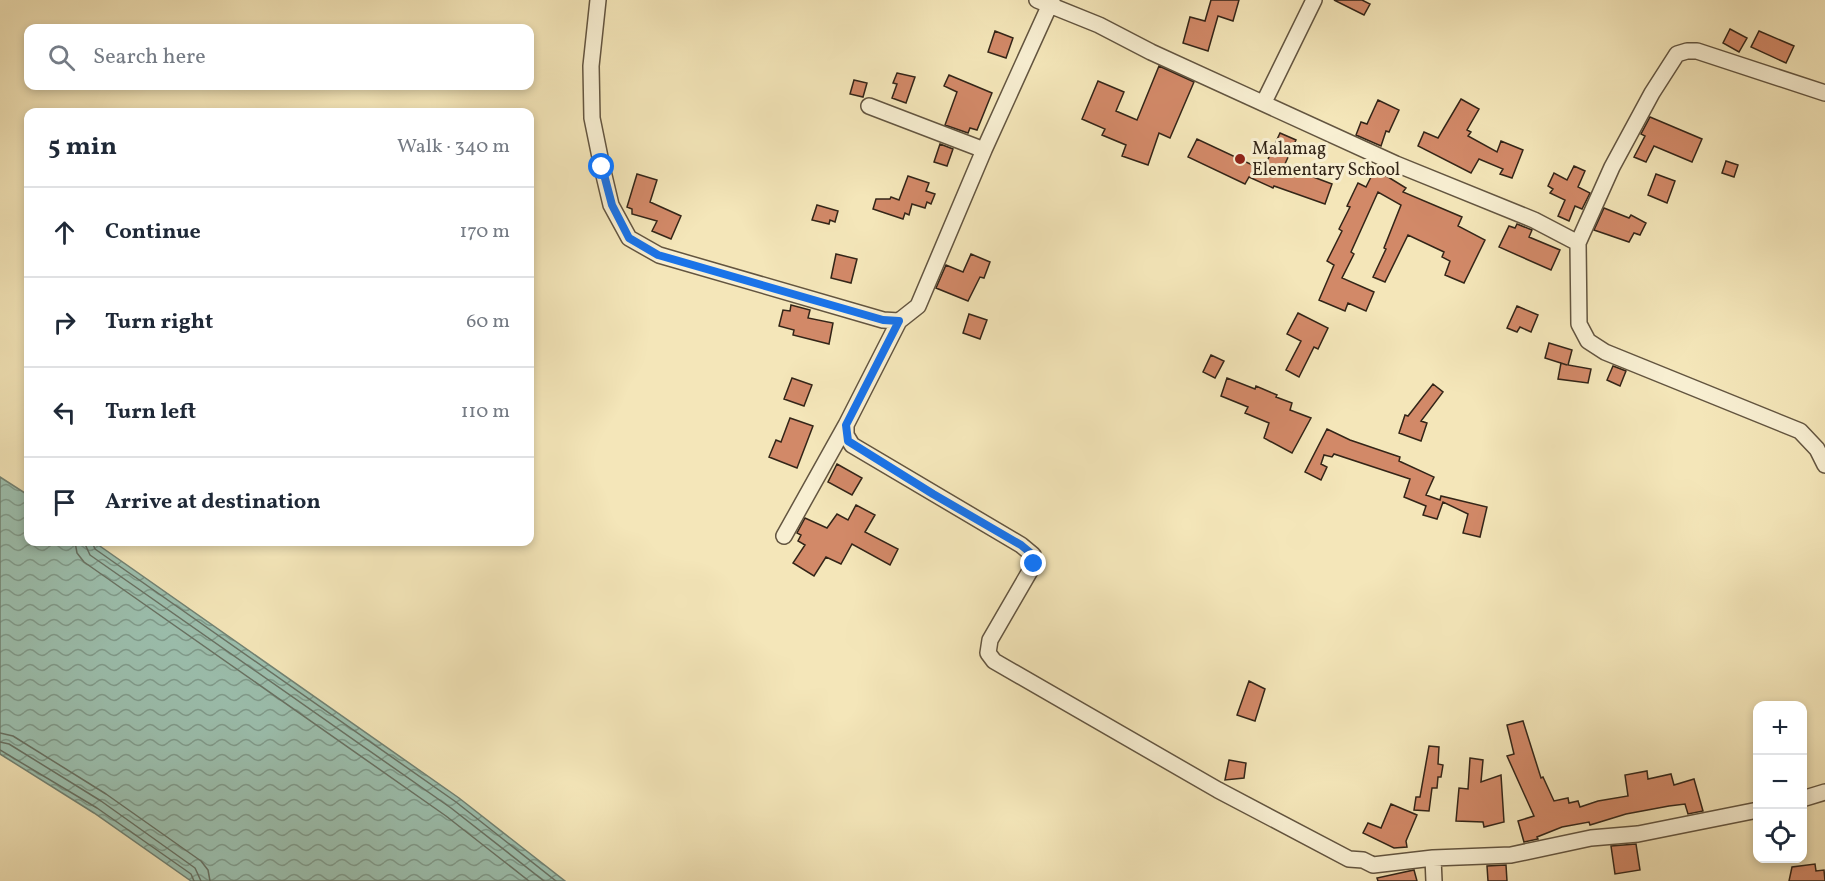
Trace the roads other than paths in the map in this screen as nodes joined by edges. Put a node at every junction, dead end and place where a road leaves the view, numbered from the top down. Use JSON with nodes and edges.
{"nodes":[{"id":1,"x":598,"y":0,"type":"edge"},
{"id":2,"x":1314,"y":0,"type":"edge"},
{"id":3,"x":1046,"y":2,"type":"edge"},
{"id":4,"x":1825,"y":93,"type":"edge"},
{"id":5,"x":1264,"y":102,"type":"junction"},
{"id":6,"x":869,"y":106,"type":"dead end"},
{"id":7,"x":984,"y":150,"type":"junction"},
{"id":8,"x":1578,"y":243,"type":"junction"},
{"id":9,"x":899,"y":321,"type":"junction"},
{"id":10,"x":846,"y":425,"type":"junction"},
{"id":11,"x":1825,"y":465,"type":"edge"},
{"id":12,"x":784,"y":536,"type":"dead end"},
{"id":13,"x":1825,"y":792,"type":"edge"},
{"id":14,"x":1807,"y":798,"type":"edge"},
{"id":15,"x":1753,"y":811,"type":"edge"},
{"id":16,"x":1433,"y":858,"type":"junction"},
{"id":17,"x":1434,"y":881,"type":"edge"}],
"edges":[{"from":1,"to":9,"type":"street"},
{"from":2,"to":5,"type":"street"},
{"from":3,"to":5,"type":"street"},
{"from":3,"to":7,"type":"street"},
{"from":4,"to":8,"type":"street"},
{"from":5,"to":8,"type":"street"},
{"from":6,"to":7,"type":"street"},
{"from":7,"to":9,"type":"street"},
{"from":8,"to":11,"type":"street"},
{"from":9,"to":10,"type":"street"},
{"from":10,"to":12,"type":"street"},
{"from":10,"to":16,"type":"street"},
{"from":13,"to":14,"type":"street"},
{"from":15,"to":16,"type":"street"},
{"from":16,"to":17,"type":"street"}]}
